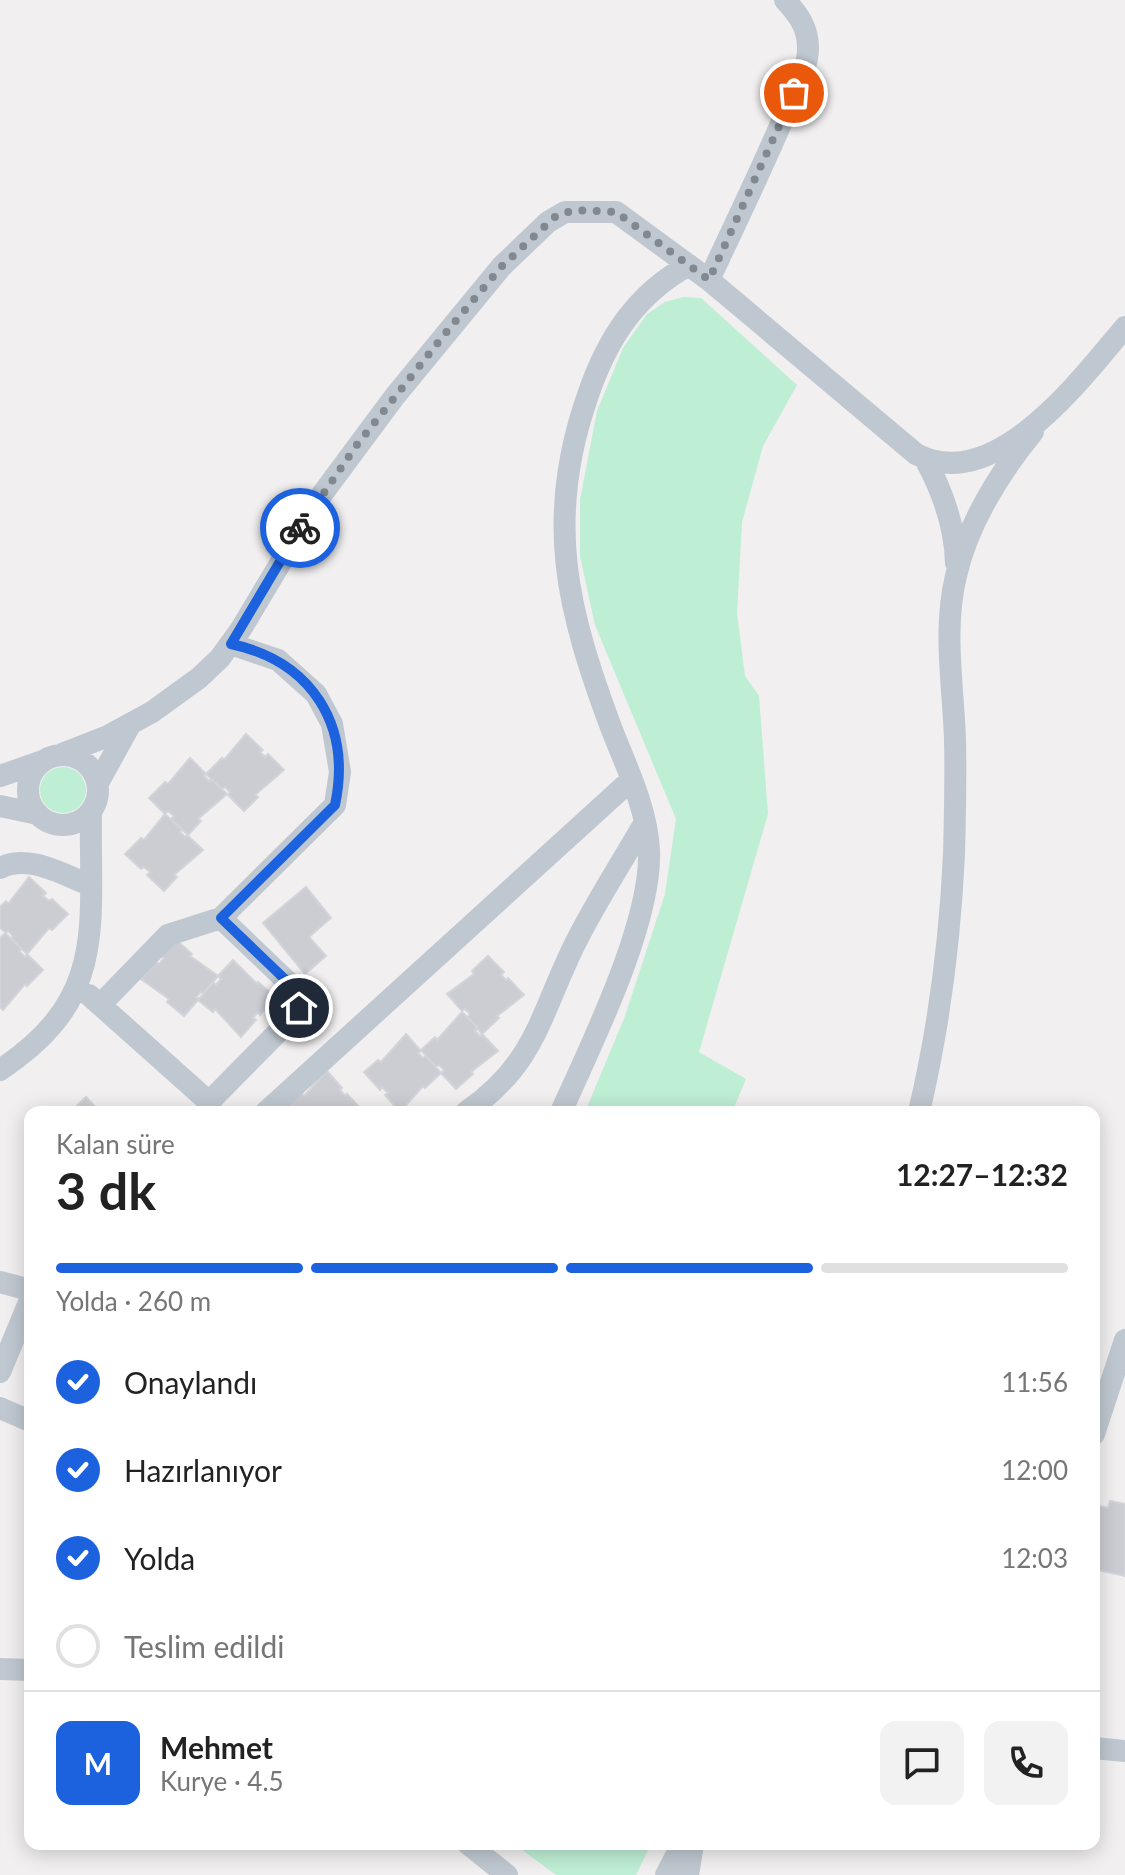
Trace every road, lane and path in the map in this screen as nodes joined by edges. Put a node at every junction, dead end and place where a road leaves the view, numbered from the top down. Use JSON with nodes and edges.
{"nodes":[{"id":1,"x":785,"y":0,"type":"edge"},
{"id":2,"x":689,"y":265,"type":"junction"},
{"id":3,"x":709,"y":280,"type":"junction"},
{"id":4,"x":1125,"y":327,"type":"edge"},
{"id":5,"x":1047,"y":416,"type":"junction"},
{"id":6,"x":925,"y":459,"type":"junction"},
{"id":7,"x":956,"y":572,"type":"junction"},
{"id":8,"x":231,"y":644,"type":"junction"},
{"id":9,"x":130,"y":725,"type":"junction"},
{"id":10,"x":52,"y":758,"type":"junction"},
{"id":11,"x":0,"y":776,"type":"edge"},
{"id":12,"x":631,"y":780,"type":"junction"},
{"id":13,"x":98,"y":783,"type":"junction"},
{"id":14,"x":0,"y":806,"type":"edge"},
{"id":15,"x":91,"y":812,"type":"junction"},
{"id":16,"x":46,"y":819,"type":"junction"},
{"id":17,"x":645,"y":822,"type":"junction"},
{"id":18,"x":0,"y":868,"type":"edge"},
{"id":19,"x":90,"y":877,"type":"junction"},
{"id":20,"x":221,"y":918,"type":"junction"},
{"id":21,"x":79,"y":986,"type":"junction"},
{"id":22,"x":100,"y":1005,"type":"junction"},
{"id":23,"x":0,"y":1070,"type":"edge"},
{"id":24,"x":210,"y":1106,"type":"edge"},
{"id":25,"x":212,"y":1106,"type":"edge"},
{"id":26,"x":273,"y":1106,"type":"edge"},
{"id":27,"x":473,"y":1106,"type":"edge"},
{"id":28,"x":564,"y":1106,"type":"edge"},
{"id":29,"x":920,"y":1106,"type":"edge"},
{"id":30,"x":0,"y":1282,"type":"edge"},
{"id":31,"x":24,"y":1288,"type":"edge"},
{"id":32,"x":24,"y":1314,"type":"edge"},
{"id":33,"x":1125,"y":1340,"type":"edge"},
{"id":34,"x":0,"y":1372,"type":"edge"},
{"id":35,"x":0,"y":1408,"type":"edge"},
{"id":36,"x":1100,"y":1416,"type":"edge"},
{"id":37,"x":24,"y":1418,"type":"edge"},
{"id":38,"x":0,"y":1669,"type":"edge"},
{"id":39,"x":24,"y":1670,"type":"edge"},
{"id":40,"x":1100,"y":1749,"type":"edge"},
{"id":41,"x":1125,"y":1751,"type":"edge"},
{"id":42,"x":476,"y":1850,"type":"edge"},
{"id":43,"x":679,"y":1850,"type":"edge"},
{"id":44,"x":692,"y":1850,"type":"edge"},
{"id":45,"x":507,"y":1875,"type":"edge"},
{"id":46,"x":666,"y":1875,"type":"edge"},
{"id":47,"x":688,"y":1875,"type":"edge"}],
"edges":[{"from":1,"to":3,"type":"street"},
{"from":2,"to":3,"type":"street"},
{"from":2,"to":8,"type":"street"},
{"from":2,"to":12,"type":"street"},
{"from":3,"to":6,"type":"street"},
{"from":4,"to":5,"type":"street"},
{"from":5,"to":6,"type":"street"},
{"from":5,"to":7,"type":"street"},
{"from":6,"to":7,"type":"street"},
{"from":7,"to":29,"type":"street"},
{"from":8,"to":9,"type":"street"},
{"from":8,"to":20,"type":"street"},
{"from":9,"to":10,"type":"street"},
{"from":9,"to":13,"type":"street"},
{"from":10,"to":11,"type":"street"},
{"from":10,"to":13,"type":"street"},
{"from":10,"to":16,"type":"street"},
{"from":12,"to":17,"type":"street"},
{"from":12,"to":26,"type":"street"},
{"from":13,"to":15,"type":"street"},
{"from":14,"to":16,"type":"street"},
{"from":15,"to":16,"type":"street"},
{"from":15,"to":19,"type":"street"},
{"from":16,"to":19,"type":"street"},
{"from":17,"to":27,"type":"street"},
{"from":17,"to":28,"type":"street"},
{"from":18,"to":19,"type":"street"},
{"from":19,"to":21,"type":"street"},
{"from":20,"to":22,"type":"street"},
{"from":20,"to":25,"type":"street"},
{"from":21,"to":22,"type":"street"},
{"from":21,"to":23,"type":"street"},
{"from":22,"to":24,"type":"street"},
{"from":30,"to":31,"type":"street"},
{"from":32,"to":34,"type":"street"},
{"from":33,"to":36,"type":"street"},
{"from":35,"to":37,"type":"street"},
{"from":38,"to":39,"type":"street"},
{"from":40,"to":41,"type":"street"},
{"from":42,"to":45,"type":"street"},
{"from":43,"to":46,"type":"street"},
{"from":44,"to":47,"type":"street"}]}
